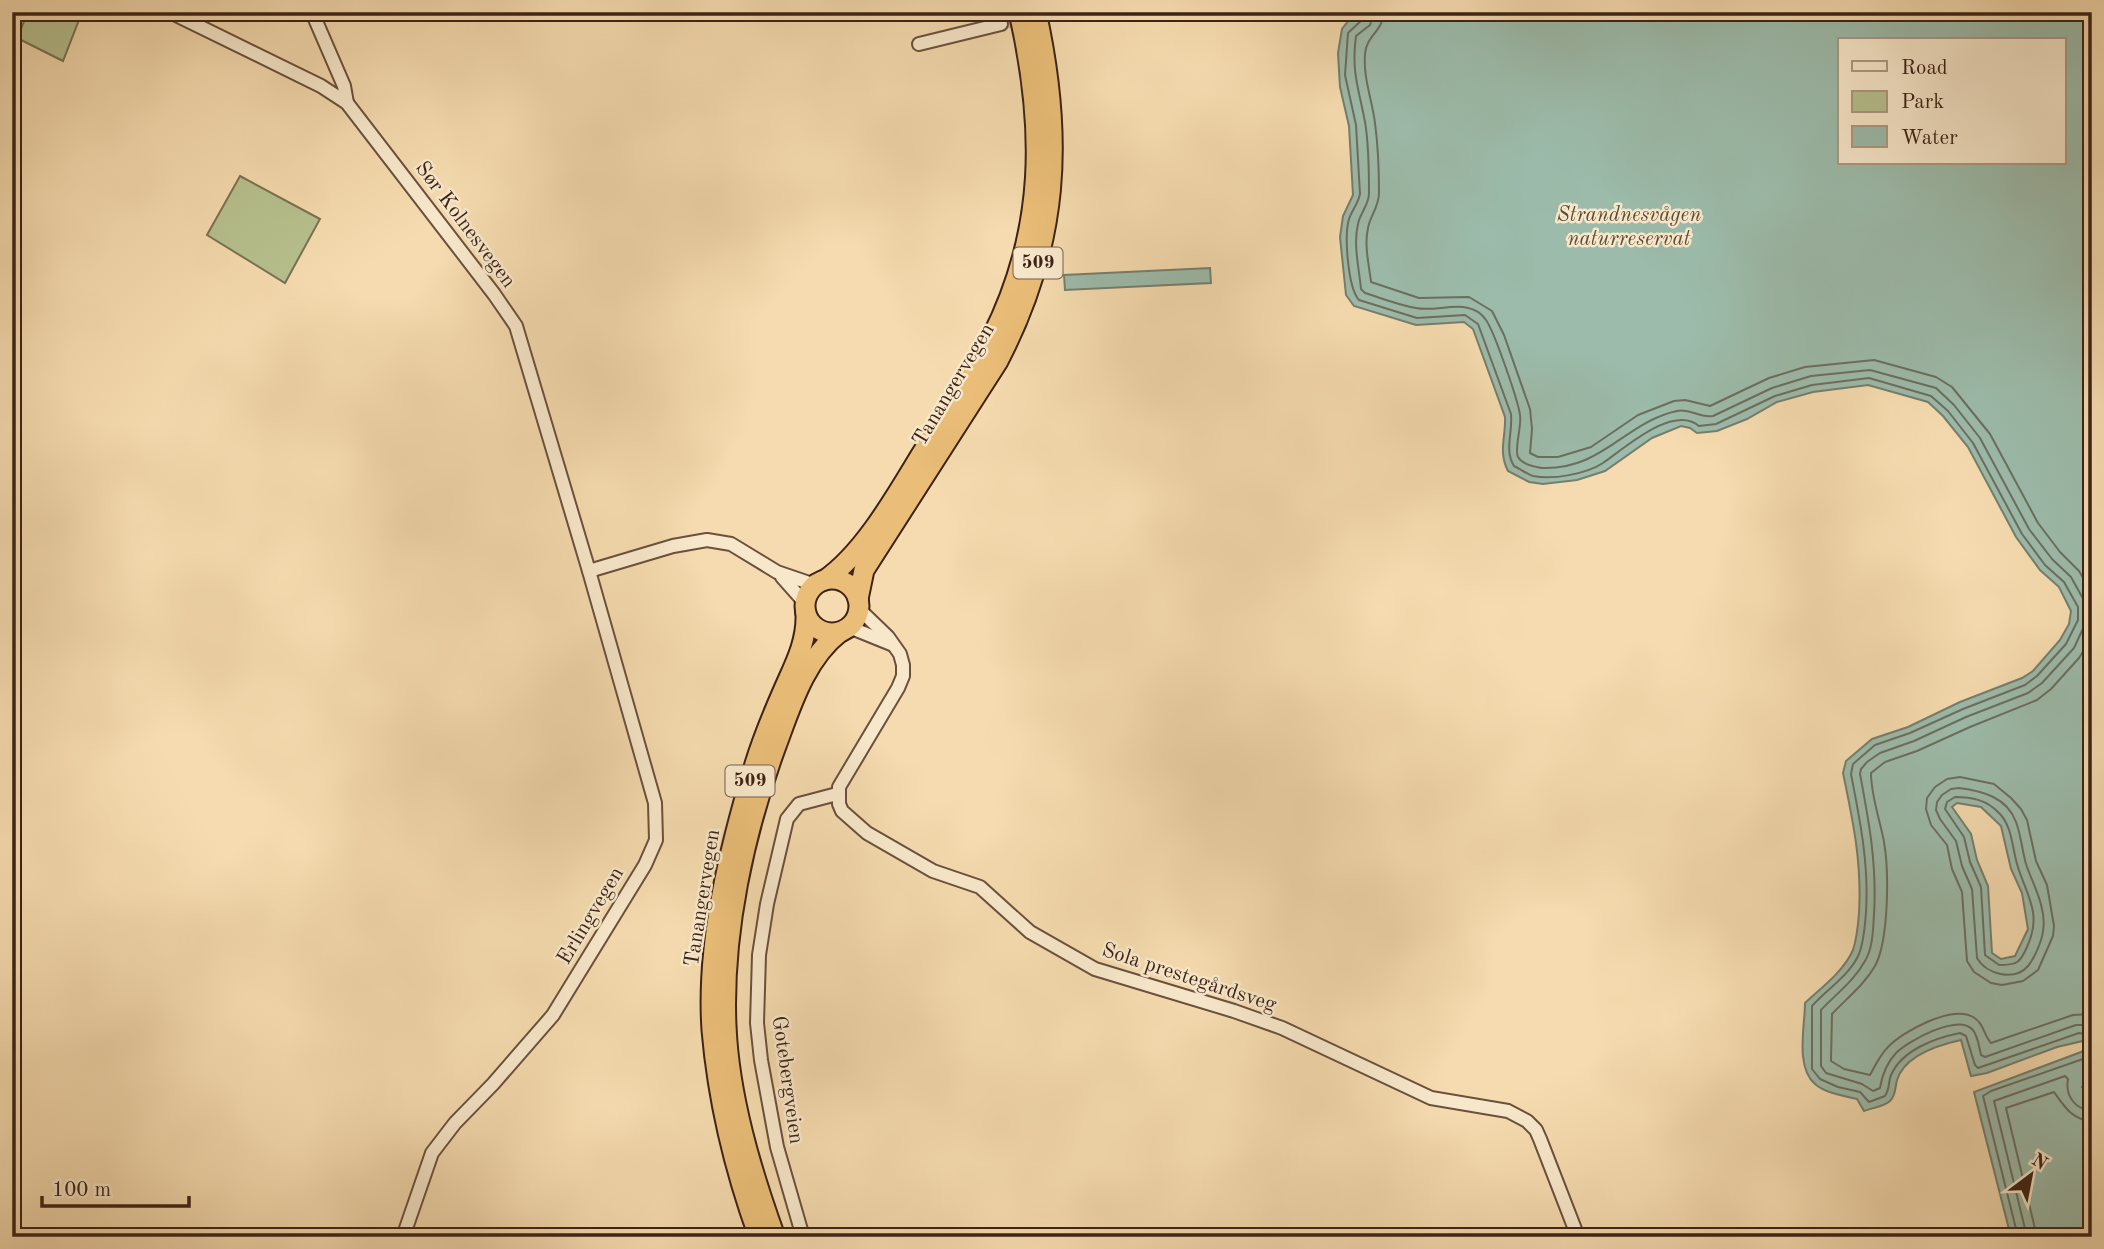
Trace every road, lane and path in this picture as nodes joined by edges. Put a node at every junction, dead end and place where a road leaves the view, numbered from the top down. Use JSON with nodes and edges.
{"nodes":[{"id":1,"x":170,"y":12,"type":"edge"},
{"id":2,"x":312,"y":12,"type":"edge"},
{"id":3,"x":1019,"y":12,"type":"edge"},
{"id":4,"x":1036,"y":12,"type":"edge"},
{"id":5,"x":1001,"y":24,"type":"tunnel mouth"},
{"id":6,"x":919,"y":44,"type":"dead end"},
{"id":7,"x":347,"y":103,"type":"junction"},
{"id":8,"x":589,"y":571,"type":"junction"},
{"id":9,"x":776,"y":572,"type":"junction"},
{"id":10,"x":820,"y":583,"type":"junction"},
{"id":11,"x":859,"y":604,"type":"junction"},
{"id":12,"x":806,"y":609,"type":"junction"},
{"id":13,"x":844,"y":630,"type":"junction"},
{"id":14,"x":894,"y":646,"type":"junction"},
{"id":15,"x":837,"y":794,"type":"junction"},
{"id":16,"x":403,"y":1237,"type":"edge"},
{"id":17,"x":760,"y":1237,"type":"edge"},
{"id":18,"x":775,"y":1237,"type":"edge"},
{"id":19,"x":803,"y":1237,"type":"edge"},
{"id":20,"x":1578,"y":1237,"type":"edge"}],
"edges":[{"from":1,"to":7,"type":"street","name":"Sør Kolnesvegen"},
{"from":2,"to":7,"type":"street"},
{"from":3,"to":10,"type":"highway","name":"Tanangervegen","number":"509"},
{"from":4,"to":11,"type":"highway","name":"Tanangervegen","number":"509"},
{"from":5,"to":6,"type":"street"},
{"from":7,"to":8,"type":"street","name":"Sør Kolnesvegen"},
{"from":8,"to":9,"type":"street"},
{"from":8,"to":16,"type":"street","name":"Erlingvegen"},
{"from":9,"to":10,"type":"street"},
{"from":9,"to":12,"type":"street"},
{"from":10,"to":11,"type":"highway"},
{"from":10,"to":12,"type":"highway","number":"509"},
{"from":11,"to":13,"type":"highway","number":"509"},
{"from":11,"to":14,"type":"street"},
{"from":12,"to":13,"type":"highway"},
{"from":12,"to":17,"type":"highway","name":"Tanangervegen","number":"509"},
{"from":13,"to":14,"type":"street"},
{"from":13,"to":18,"type":"highway","name":"Tanangervegen","number":"509"},
{"from":14,"to":15,"type":"street"},
{"from":15,"to":19,"type":"street","name":"Gotebergveien"},
{"from":15,"to":20,"type":"street","name":"Sola prestegårdsveg"}]}
